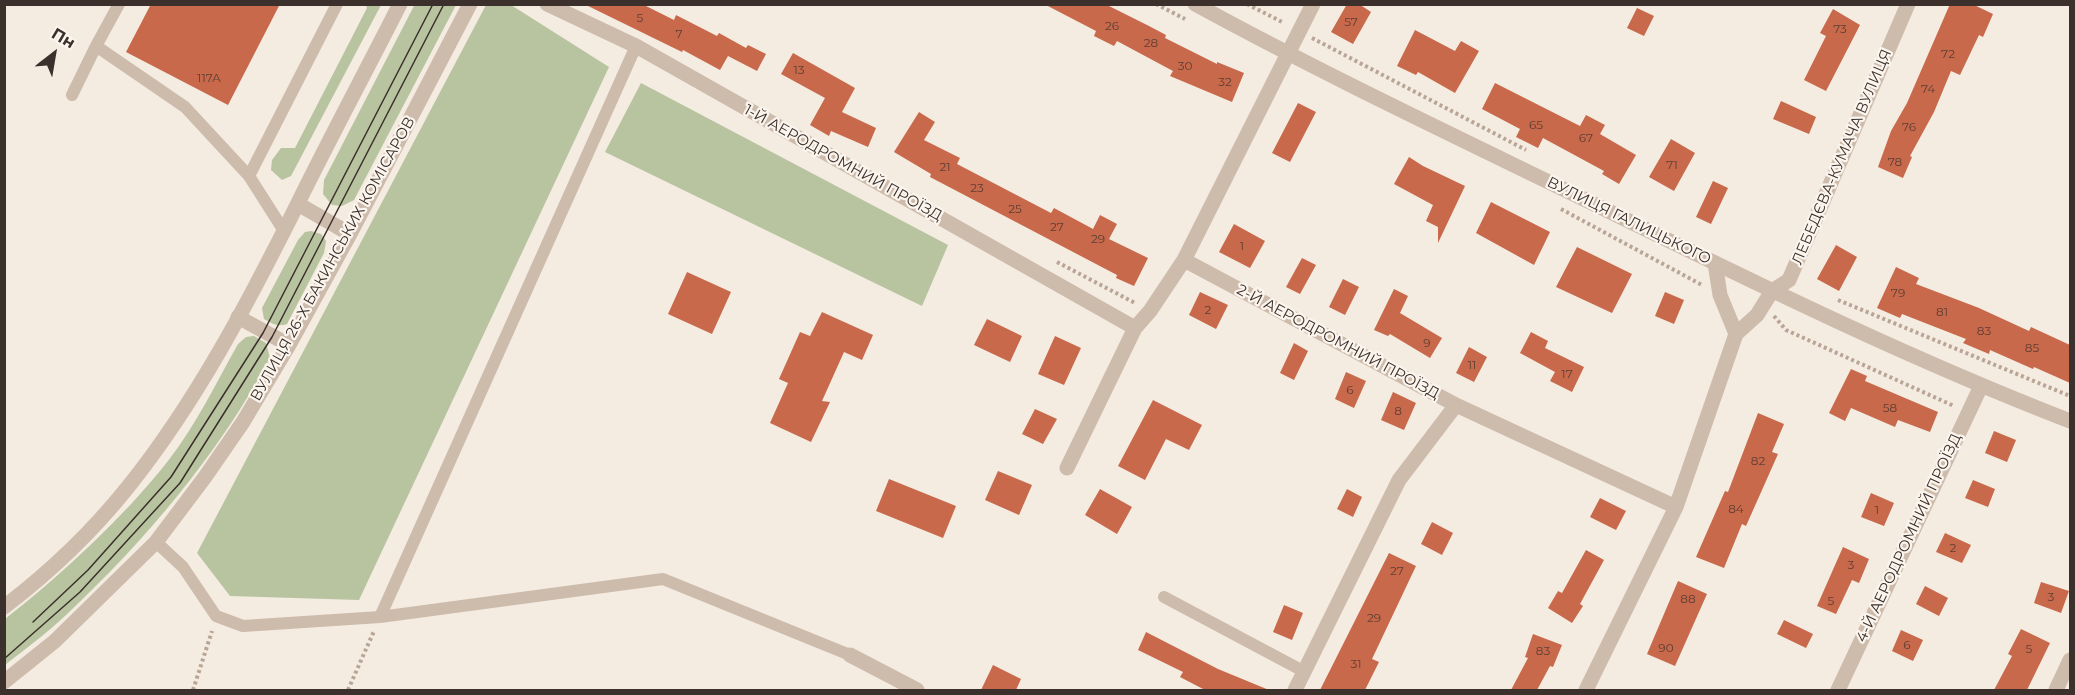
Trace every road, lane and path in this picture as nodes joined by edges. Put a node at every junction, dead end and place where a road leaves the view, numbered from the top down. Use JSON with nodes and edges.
{"nodes":[{"id":1,"x":119,"y":4,"type":"edge"},
{"id":2,"x":337,"y":4,"type":"edge"},
{"id":3,"x":400,"y":4,"type":"edge"},
{"id":4,"x":470,"y":4,"type":"edge"},
{"id":5,"x":547,"y":4,"type":"edge"},
{"id":6,"x":1195,"y":4,"type":"edge"},
{"id":7,"x":1247,"y":4,"type":"edge"},
{"id":8,"x":1313,"y":4,"type":"edge"},
{"id":9,"x":1908,"y":4,"type":"edge"},
{"id":10,"x":1299,"y":31,"type":"junction"},
{"id":11,"x":96,"y":46,"type":"junction"},
{"id":12,"x":636,"y":46,"type":"junction"},
{"id":13,"x":1287,"y":54,"type":"junction"},
{"id":14,"x":72,"y":95,"type":"dead end"},
{"id":15,"x":1536,"y":154,"type":"dead end"},
{"id":16,"x":249,"y":176,"type":"junction"},
{"id":17,"x":298,"y":204,"type":"junction"},
{"id":18,"x":284,"y":231,"type":"junction"},
{"id":19,"x":350,"y":234,"type":"junction"},
{"id":20,"x":1184,"y":260,"type":"junction"},
{"id":21,"x":1715,"y":263,"type":"junction"},
{"id":22,"x":1772,"y":291,"type":"junction"},
{"id":23,"x":1832,"y":298,"type":"dead end"},
{"id":24,"x":1764,"y":304,"type":"junction"},
{"id":25,"x":238,"y":317,"type":"junction"},
{"id":26,"x":1135,"y":328,"type":"junction"},
{"id":27,"x":1736,"y":334,"type":"junction"},
{"id":28,"x":289,"y":345,"type":"junction"},
{"id":29,"x":1981,"y":386,"type":"junction"},
{"id":30,"x":2070,"y":396,"type":"edge"},
{"id":31,"x":1456,"y":405,"type":"junction"},
{"id":32,"x":1969,"y":412,"type":"junction"},
{"id":33,"x":2070,"y":420,"type":"edge"},
{"id":34,"x":1067,"y":468,"type":"dead end"},
{"id":35,"x":1676,"y":507,"type":"junction"},
{"id":36,"x":156,"y":542,"type":"junction"},
{"id":37,"x":1164,"y":597,"type":"dead end"},
{"id":38,"x":4,"y":607,"type":"edge"},
{"id":39,"x":216,"y":616,"type":"junction"},
{"id":40,"x":380,"y":618,"type":"junction"},
{"id":41,"x":850,"y":655,"type":"joint"},
{"id":42,"x":2070,"y":660,"type":"edge"},
{"id":43,"x":1305,"y":672,"type":"junction"},
{"id":44,"x":4,"y":682,"type":"edge"},
{"id":45,"x":193,"y":690,"type":"edge"},
{"id":46,"x":348,"y":690,"type":"edge"},
{"id":47,"x":917,"y":690,"type":"edge"},
{"id":48,"x":1295,"y":690,"type":"edge"},
{"id":49,"x":1586,"y":690,"type":"edge"},
{"id":50,"x":1838,"y":690,"type":"edge"},
{"id":51,"x":2056,"y":690,"type":"edge"}],
"edges":[{"from":1,"to":11,"type":"lane"},
{"from":2,"to":16,"type":"lane"},
{"from":3,"to":17,"type":"street"},
{"from":4,"to":19,"type":"street","name":"ВУЛИЦЯ 26-Х БАКИНСЬКИХ КОМІСАРОВ"},
{"from":5,"to":12,"type":"street","name":"1-Й АЕРОДРОМНИЙ ПРОЇЗД"},
{"from":6,"to":13,"type":"street","name":"ВУЛИЦЯ ГАЛИЦЬКОГО"},
{"from":7,"to":10,"type":"path"},
{"from":8,"to":10,"type":"street"},
{"from":9,"to":22,"type":"street","name":"ЛЕБЕДЄВА-КУМАЧА ВУЛИЦЯ"},
{"from":10,"to":13,"type":"street"},
{"from":10,"to":15,"type":"path"},
{"from":11,"to":14,"type":"lane"},
{"from":11,"to":16,"type":"lane"},
{"from":12,"to":26,"type":"street","name":"1-Й АЕРОДРОМНИЙ ПРОЇЗД"},
{"from":12,"to":40,"type":"lane"},
{"from":13,"to":20,"type":"street"},
{"from":13,"to":21,"type":"street","name":"ВУЛИЦЯ ГАЛИЦЬКОГО"},
{"from":16,"to":18,"type":"lane"},
{"from":17,"to":18,"type":"street"},
{"from":17,"to":19,"type":"street"},
{"from":18,"to":25,"type":"street"},
{"from":19,"to":28,"type":"street","name":"ВУЛИЦЯ 26-Х БАКИНСЬКИХ КОМІСАРОВ"},
{"from":20,"to":26,"type":"street"},
{"from":20,"to":31,"type":"street","name":"2-Й АЕРОДРОМНИЙ ПРОЇЗД"},
{"from":21,"to":22,"type":"street","name":"ВУЛИЦЯ ГАЛИЦЬКОГО"},
{"from":21,"to":27,"type":"street"},
{"from":22,"to":24,"type":"street","name":"ЛЕБЕДЄВА-КУМАЧА ВУЛИЦЯ"},
{"from":22,"to":29,"type":"street","name":"ВУЛИЦЯ ГАЛИЦЬКОГО"},
{"from":23,"to":30,"type":"path"},
{"from":24,"to":27,"type":"street","name":"ЛЕБЕДЄВА-КУМАЧА ВУЛИЦЯ"},
{"from":24,"to":32,"type":"path"},
{"from":25,"to":28,"type":"street"},
{"from":25,"to":38,"type":"street"},
{"from":26,"to":34,"type":"street"},
{"from":27,"to":35,"type":"street","name":"ЛЕБЕДЄВА-КУМАЧА ВУЛИЦЯ"},
{"from":28,"to":36,"type":"street","name":"ВУЛИЦЯ 26-Х БАКИНСЬКИХ КОМІСАРОВ"},
{"from":29,"to":32,"type":"street","name":"4-Й АЕРОДРОМНИЙ ПРОЇЗД"},
{"from":29,"to":33,"type":"street","name":"ВУЛИЦЯ ГАЛИЦЬКОГО"},
{"from":31,"to":35,"type":"street"},
{"from":31,"to":43,"type":"street","name":"2-Й АЕРОДРОМНИЙ ПРОЇЗД"},
{"from":32,"to":50,"type":"street","name":"4-Й АЕРОДРОМНИЙ ПРОЇЗД"},
{"from":35,"to":49,"type":"street","name":"ЛЕБЕДЄВА-КУМАЧА ВУЛИЦЯ"},
{"from":36,"to":39,"type":"lane"},
{"from":36,"to":44,"type":"street","name":"ВУЛИЦЯ 26-Х БАКИНСЬКИХ КОМІСАРОВ"},
{"from":37,"to":43,"type":"lane"},
{"from":39,"to":40,"type":"lane"},
{"from":39,"to":45,"type":"path"},
{"from":40,"to":41,"type":"lane"},
{"from":40,"to":46,"type":"path"},
{"from":41,"to":47,"type":"street"},
{"from":42,"to":51,"type":"street"},
{"from":43,"to":48,"type":"street","name":"2-Й АЕРОДРОМНИЙ ПРОЇЗД"}]}
